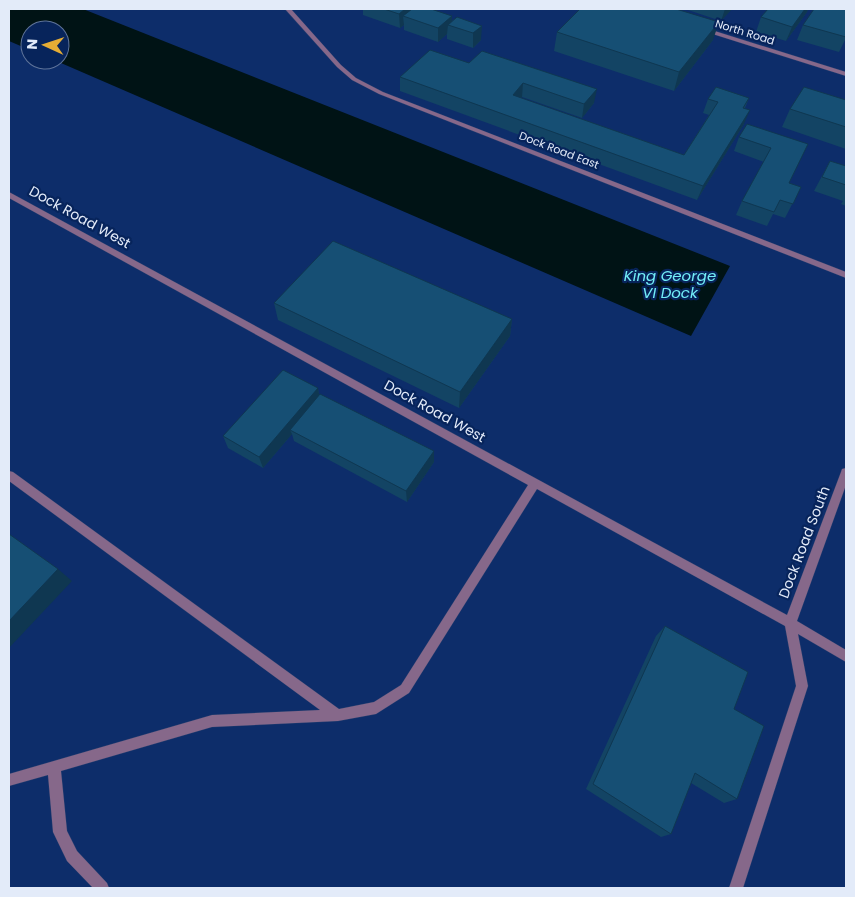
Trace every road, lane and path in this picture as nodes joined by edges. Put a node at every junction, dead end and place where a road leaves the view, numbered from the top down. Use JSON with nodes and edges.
{"nodes":[{"id":1,"x":288,"y":9,"type":"edge"},
{"id":2,"x":695,"y":26,"type":"edge"},
{"id":3,"x":846,"y":74,"type":"edge"},
{"id":4,"x":9,"y":195,"type":"edge"},
{"id":5,"x":846,"y":275,"type":"edge"},
{"id":6,"x":846,"y":472,"type":"edge"},
{"id":7,"x":9,"y":475,"type":"edge"},
{"id":8,"x":535,"y":483,"type":"junction"},
{"id":9,"x":790,"y":622,"type":"junction"},
{"id":10,"x":846,"y":656,"type":"edge"},
{"id":11,"x":338,"y":715,"type":"junction"},
{"id":12,"x":54,"y":766,"type":"junction"},
{"id":13,"x":9,"y":780,"type":"edge"},
{"id":14,"x":102,"y":888,"type":"edge"},
{"id":15,"x":736,"y":888,"type":"edge"}],
"edges":[{"from":1,"to":5,"type":"lane","name":"Dock Road East"},
{"from":2,"to":3,"type":"lane","name":"North Road"},
{"from":4,"to":8,"type":"lane","name":"Dock Road West"},
{"from":6,"to":9,"type":"lane","name":"Dock Road South"},
{"from":7,"to":11,"type":"lane"},
{"from":8,"to":9,"type":"lane","name":"Dock Road West"},
{"from":8,"to":11,"type":"lane"},
{"from":9,"to":10,"type":"lane","name":"Dock Road West"},
{"from":9,"to":15,"type":"lane"},
{"from":11,"to":12,"type":"lane"},
{"from":12,"to":13,"type":"lane"},
{"from":12,"to":14,"type":"lane"}]}
